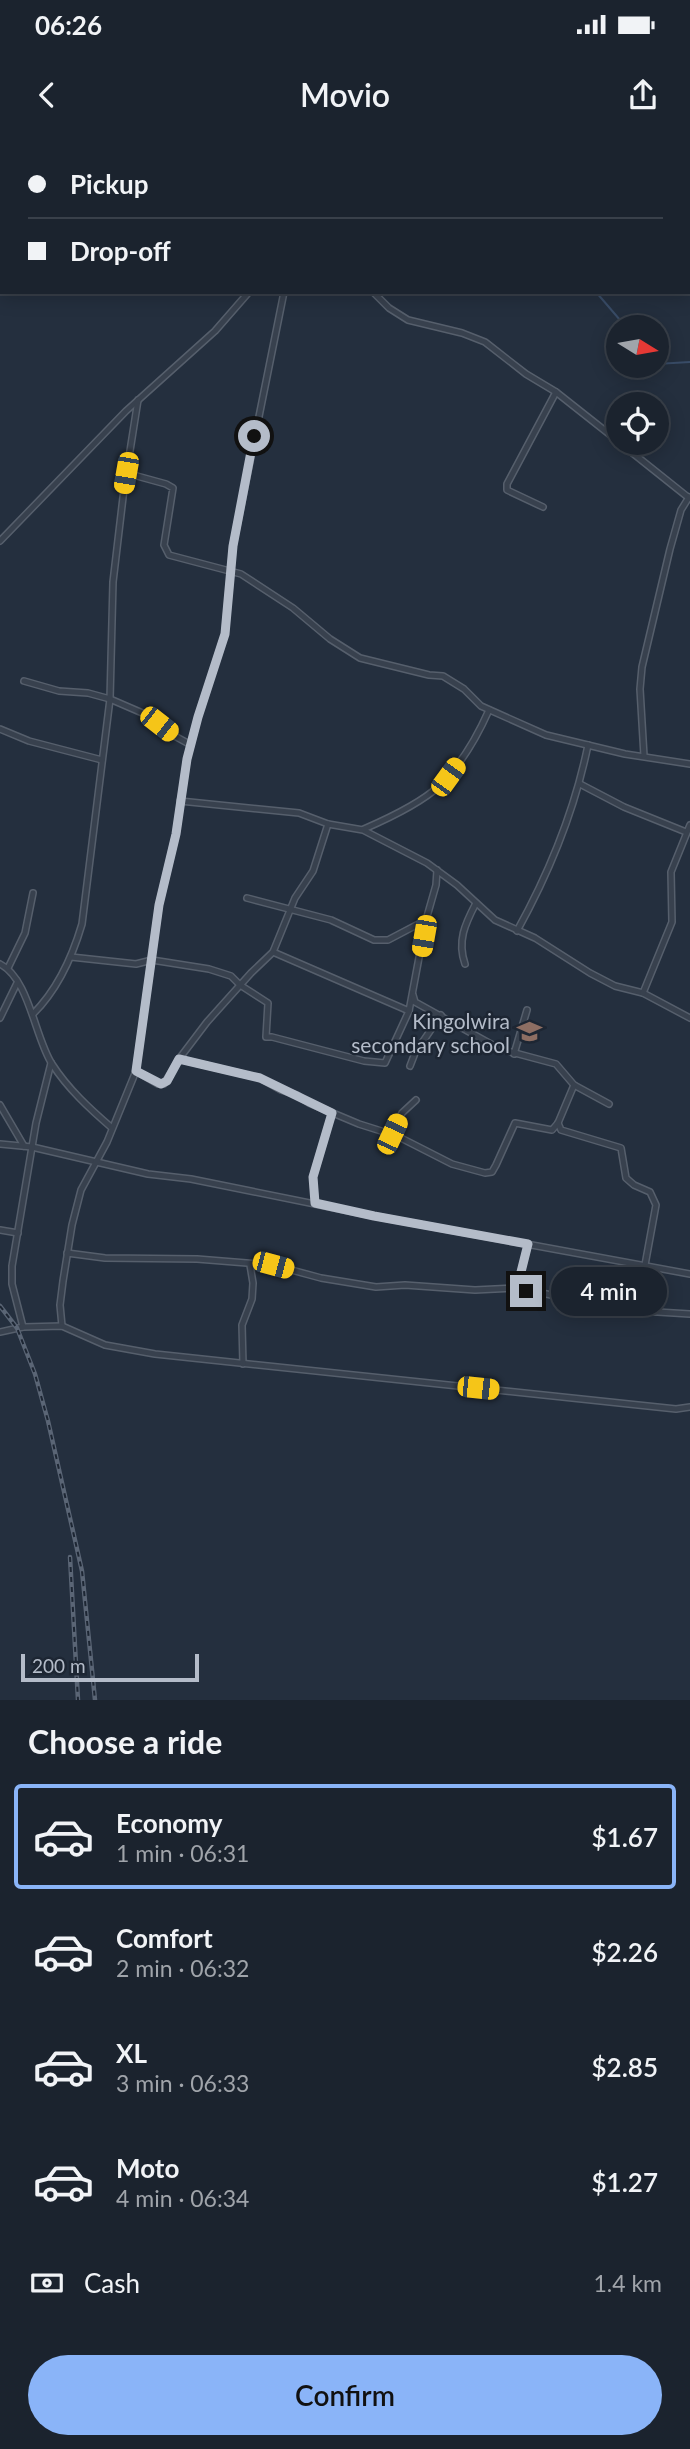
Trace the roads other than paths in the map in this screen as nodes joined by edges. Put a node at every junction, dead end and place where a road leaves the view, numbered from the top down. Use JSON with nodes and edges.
{"nodes":[{"id":1,"x":247,"y":294,"type":"edge"},
{"id":2,"x":284,"y":294,"type":"edge"},
{"id":3,"x":375,"y":294,"type":"edge"},
{"id":4,"x":556,"y":392,"type":"junction"},
{"id":5,"x":138,"y":400,"type":"junction"},
{"id":6,"x":606,"y":432,"type":"edge"},
{"id":7,"x":635,"y":455,"type":"edge"},
{"id":8,"x":126,"y":473,"type":"junction"},
{"id":9,"x":689,"y":498,"type":"edge"},
{"id":10,"x":543,"y":507,"type":"dead end"},
{"id":11,"x":0,"y":541,"type":"edge"},
{"id":12,"x":229,"y":570,"type":"junction"},
{"id":13,"x":24,"y":681,"type":"dead end"},
{"id":14,"x":110,"y":699,"type":"junction"},
{"id":15,"x":489,"y":710,"type":"junction"},
{"id":16,"x":0,"y":729,"type":"edge"},
{"id":17,"x":191,"y":745,"type":"junction"},
{"id":18,"x":588,"y":745,"type":"junction"},
{"id":19,"x":644,"y":756,"type":"junction"},
{"id":20,"x":102,"y":760,"type":"junction"},
{"id":21,"x":690,"y":764,"type":"edge"},
{"id":22,"x":580,"y":784,"type":"junction"},
{"id":23,"x":180,"y":801,"type":"junction"},
{"id":24,"x":328,"y":824,"type":"junction"},
{"id":25,"x":690,"y":825,"type":"edge"},
{"id":26,"x":363,"y":830,"type":"junction"},
{"id":27,"x":686,"y":832,"type":"junction"},
{"id":28,"x":437,"y":870,"type":"junction"},
{"id":29,"x":33,"y":893,"type":"dead end"},
{"id":30,"x":247,"y":898,"type":"dead end"},
{"id":31,"x":476,"y":903,"type":"junction"},
{"id":32,"x":290,"y":911,"type":"junction"},
{"id":33,"x":426,"y":920,"type":"junction"},
{"id":34,"x":517,"y":931,"type":"junction"},
{"id":35,"x":273,"y":952,"type":"junction"},
{"id":36,"x":71,"y":957,"type":"junction"},
{"id":37,"x":152,"y":960,"type":"junction"},
{"id":38,"x":0,"y":964,"type":"edge"},
{"id":39,"x":465,"y":964,"type":"dead end"},
{"id":40,"x":8,"y":968,"type":"junction"},
{"id":41,"x":17,"y":982,"type":"junction"},
{"id":42,"x":240,"y":985,"type":"junction"},
{"id":43,"x":412,"y":992,"type":"junction"},
{"id":44,"x":643,"y":993,"type":"junction"},
{"id":45,"x":527,"y":1010,"type":"dead end"},
{"id":46,"x":409,"y":1011,"type":"junction"},
{"id":47,"x":33,"y":1014,"type":"junction"},
{"id":48,"x":441,"y":1015,"type":"junction"},
{"id":49,"x":0,"y":1018,"type":"edge"},
{"id":50,"x":690,"y":1018,"type":"edge"},
{"id":51,"x":514,"y":1054,"type":"junction"},
{"id":52,"x":179,"y":1059,"type":"junction"},
{"id":53,"x":51,"y":1063,"type":"junction"},
{"id":54,"x":411,"y":1066,"type":"dead end"},
{"id":55,"x":136,"y":1071,"type":"junction"},
{"id":56,"x":574,"y":1085,"type":"junction"},
{"id":57,"x":416,"y":1100,"type":"dead end"},
{"id":58,"x":609,"y":1104,"type":"dead end"},
{"id":59,"x":0,"y":1105,"type":"edge"},
{"id":60,"x":332,"y":1113,"type":"junction"},
{"id":61,"x":558,"y":1123,"type":"junction"},
{"id":62,"x":113,"y":1128,"type":"junction"},
{"id":63,"x":392,"y":1134,"type":"junction"},
{"id":64,"x":0,"y":1144,"type":"edge"},
{"id":65,"x":24,"y":1146,"type":"junction"},
{"id":66,"x":32,"y":1147,"type":"junction"},
{"id":67,"x":95,"y":1162,"type":"junction"},
{"id":68,"x":315,"y":1203,"type":"junction"},
{"id":69,"x":0,"y":1230,"type":"edge"},
{"id":70,"x":18,"y":1233,"type":"junction"},
{"id":71,"x":528,"y":1244,"type":"junction"},
{"id":72,"x":67,"y":1253,"type":"junction"},
{"id":73,"x":250,"y":1265,"type":"junction"},
{"id":74,"x":645,"y":1265,"type":"junction"},
{"id":75,"x":690,"y":1274,"type":"edge"},
{"id":76,"x":517,"y":1288,"type":"junction"},
{"id":77,"x":690,"y":1314,"type":"edge"},
{"id":78,"x":61,"y":1326,"type":"junction"},
{"id":79,"x":23,"y":1327,"type":"junction"},
{"id":80,"x":0,"y":1332,"type":"edge"},
{"id":81,"x":243,"y":1364,"type":"junction"},
{"id":82,"x":690,"y":1407,"type":"edge"}],
"edges":[{"from":1,"to":5,"type":"street"},
{"from":2,"to":12,"type":"street"},
{"from":3,"to":4,"type":"street"},
{"from":4,"to":6,"type":"street"},
{"from":4,"to":10,"type":"street"},
{"from":5,"to":8,"type":"street"},
{"from":5,"to":11,"type":"street"},
{"from":7,"to":9,"type":"street"},
{"from":8,"to":12,"type":"street"},
{"from":8,"to":14,"type":"street"},
{"from":9,"to":19,"type":"street"},
{"from":12,"to":15,"type":"street"},
{"from":12,"to":17,"type":"street"},
{"from":13,"to":14,"type":"street"},
{"from":14,"to":17,"type":"street"},
{"from":14,"to":20,"type":"street"},
{"from":15,"to":18,"type":"street"},
{"from":15,"to":26,"type":"street"},
{"from":16,"to":20,"type":"street"},
{"from":17,"to":23,"type":"street"},
{"from":18,"to":19,"type":"street"},
{"from":18,"to":22,"type":"street"},
{"from":19,"to":21,"type":"street"},
{"from":20,"to":36,"type":"street"},
{"from":22,"to":27,"type":"street"},
{"from":22,"to":34,"type":"street"},
{"from":23,"to":24,"type":"street"},
{"from":23,"to":37,"type":"street"},
{"from":24,"to":26,"type":"street"},
{"from":24,"to":32,"type":"street"},
{"from":25,"to":27,"type":"street"},
{"from":26,"to":28,"type":"street"},
{"from":27,"to":44,"type":"street"},
{"from":28,"to":31,"type":"street"},
{"from":28,"to":33,"type":"street"},
{"from":29,"to":40,"type":"street"},
{"from":30,"to":32,"type":"street"},
{"from":31,"to":34,"type":"street"},
{"from":31,"to":39,"type":"street"},
{"from":32,"to":33,"type":"street"},
{"from":32,"to":35,"type":"street"},
{"from":33,"to":43,"type":"street"},
{"from":34,"to":44,"type":"street"},
{"from":35,"to":42,"type":"street"},
{"from":35,"to":46,"type":"street"},
{"from":36,"to":37,"type":"street"},
{"from":36,"to":47,"type":"street"},
{"from":37,"to":42,"type":"street"},
{"from":37,"to":55,"type":"street"},
{"from":38,"to":40,"type":"street"},
{"from":40,"to":41,"type":"street"},
{"from":41,"to":47,"type":"street"},
{"from":41,"to":49,"type":"street"},
{"from":42,"to":46,"type":"street"},
{"from":42,"to":52,"type":"street"},
{"from":43,"to":46,"type":"street"},
{"from":43,"to":48,"type":"street"},
{"from":44,"to":50,"type":"street"},
{"from":45,"to":51,"type":"street"},
{"from":47,"to":53,"type":"street"},
{"from":48,"to":51,"type":"street"},
{"from":48,"to":54,"type":"street"},
{"from":51,"to":56,"type":"street"},
{"from":52,"to":55,"type":"street"},
{"from":52,"to":60,"type":"street"},
{"from":53,"to":62,"type":"street"},
{"from":53,"to":66,"type":"street"},
{"from":55,"to":62,"type":"street"},
{"from":56,"to":58,"type":"street"},
{"from":56,"to":61,"type":"street"},
{"from":57,"to":63,"type":"street"},
{"from":59,"to":65,"type":"street"},
{"from":60,"to":63,"type":"street"},
{"from":60,"to":68,"type":"street"},
{"from":61,"to":63,"type":"street"},
{"from":61,"to":74,"type":"street"},
{"from":62,"to":67,"type":"street"},
{"from":64,"to":65,"type":"street"},
{"from":65,"to":66,"type":"street"},
{"from":66,"to":67,"type":"street"},
{"from":66,"to":70,"type":"street"},
{"from":67,"to":68,"type":"street"},
{"from":67,"to":72,"type":"street"},
{"from":68,"to":71,"type":"street"},
{"from":69,"to":70,"type":"street"},
{"from":70,"to":79,"type":"street"},
{"from":71,"to":74,"type":"street"},
{"from":71,"to":76,"type":"street"},
{"from":72,"to":73,"type":"street"},
{"from":72,"to":78,"type":"street"},
{"from":73,"to":76,"type":"street"},
{"from":73,"to":81,"type":"street"},
{"from":74,"to":75,"type":"street"},
{"from":76,"to":77,"type":"street"},
{"from":78,"to":79,"type":"street"},
{"from":78,"to":81,"type":"street"},
{"from":79,"to":80,"type":"street"},
{"from":81,"to":82,"type":"street"}]}
